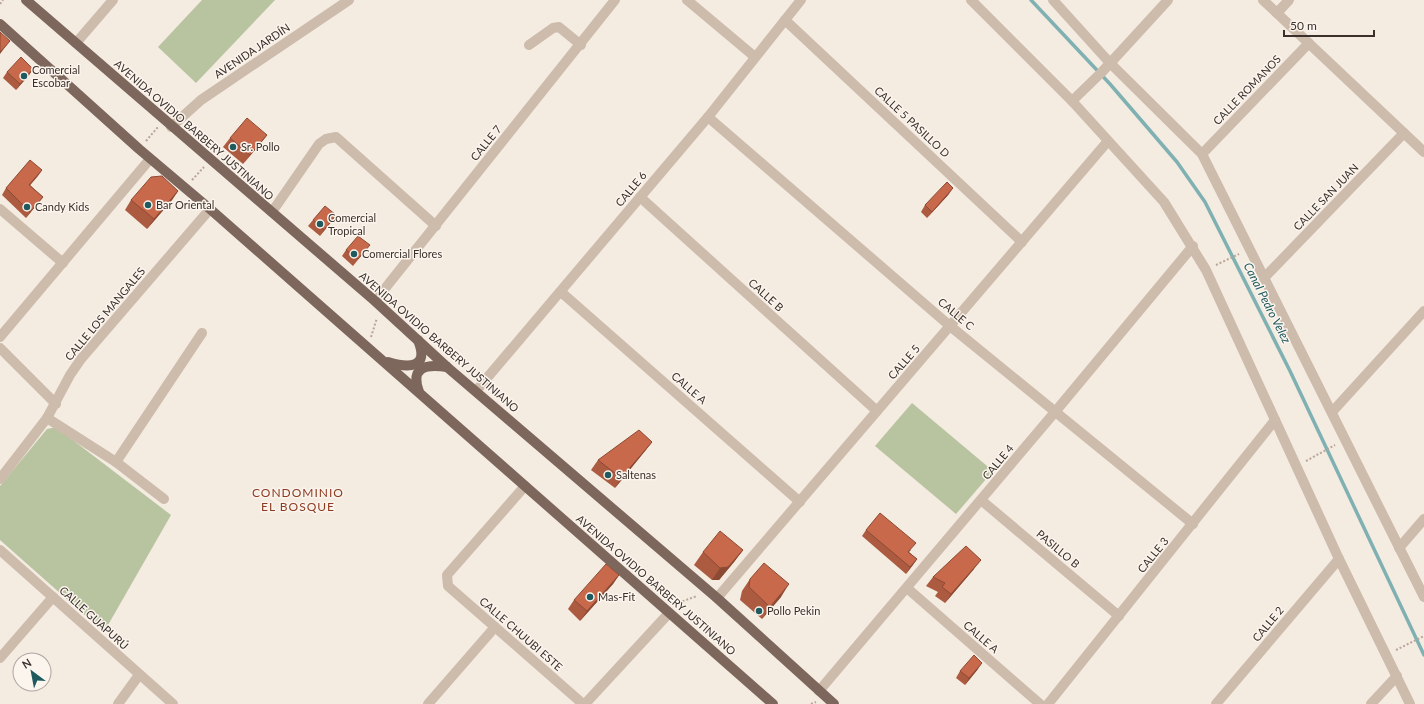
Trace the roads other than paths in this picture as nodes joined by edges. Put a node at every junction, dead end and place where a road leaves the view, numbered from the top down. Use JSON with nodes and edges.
{"nodes":[{"id":1,"x":26,"y":0,"type":"edge"},
{"id":2,"x":113,"y":0,"type":"edge"},
{"id":3,"x":349,"y":0,"type":"edge"},
{"id":4,"x":615,"y":0,"type":"edge"},
{"id":5,"x":687,"y":0,"type":"edge"},
{"id":6,"x":801,"y":0,"type":"edge"},
{"id":7,"x":971,"y":0,"type":"edge"},
{"id":8,"x":1053,"y":0,"type":"edge"},
{"id":9,"x":1168,"y":0,"type":"edge"},
{"id":10,"x":1263,"y":0,"type":"edge"},
{"id":11,"x":1289,"y":0,"type":"edge"},
{"id":12,"x":1277,"y":13,"type":"junction"},
{"id":13,"x":785,"y":20,"type":"junction"},
{"id":14,"x":0,"y":24,"type":"edge"},
{"id":15,"x":76,"y":43,"type":"junction"},
{"id":16,"x":1309,"y":43,"type":"junction"},
{"id":17,"x":529,"y":45,"type":"dead end"},
{"id":18,"x":581,"y":45,"type":"junction"},
{"id":19,"x":754,"y":57,"type":"junction"},
{"id":20,"x":1110,"y":63,"type":"junction"},
{"id":21,"x":1072,"y":101,"type":"junction"},
{"id":22,"x":708,"y":117,"type":"junction"},
{"id":23,"x":168,"y":124,"type":"junction"},
{"id":24,"x":1404,"y":133,"type":"junction"},
{"id":25,"x":1108,"y":141,"type":"junction"},
{"id":26,"x":1424,"y":152,"type":"edge"},
{"id":27,"x":1202,"y":154,"type":"junction"},
{"id":28,"x":150,"y":159,"type":"junction"},
{"id":29,"x":640,"y":197,"type":"junction"},
{"id":30,"x":0,"y":209,"type":"edge"},
{"id":31,"x":210,"y":209,"type":"junction"},
{"id":32,"x":272,"y":212,"type":"junction"},
{"id":33,"x":436,"y":226,"type":"junction"},
{"id":34,"x":1022,"y":242,"type":"junction"},
{"id":35,"x":1193,"y":246,"type":"junction"},
{"id":36,"x":63,"y":263,"type":"junction"},
{"id":37,"x":1264,"y":278,"type":"junction"},
{"id":38,"x":561,"y":292,"type":"junction"},
{"id":39,"x":378,"y":303,"type":"junction"},
{"id":40,"x":1424,"y":310,"type":"edge"},
{"id":41,"x":950,"y":326,"type":"junction"},
{"id":42,"x":202,"y":333,"type":"dead end"},
{"id":43,"x":0,"y":337,"type":"edge"},
{"id":44,"x":417,"y":338,"type":"junction"},
{"id":45,"x":0,"y":348,"type":"edge"},
{"id":46,"x":382,"y":360,"type":"junction"},
{"id":47,"x":447,"y":367,"type":"junction"},
{"id":48,"x":476,"y":391,"type":"junction"},
{"id":49,"x":419,"y":392,"type":"junction"},
{"id":50,"x":56,"y":404,"type":"junction"},
{"id":51,"x":877,"y":411,"type":"junction"},
{"id":52,"x":1055,"y":412,"type":"junction"},
{"id":53,"x":1332,"y":412,"type":"junction"},
{"id":54,"x":47,"y":418,"type":"junction"},
{"id":55,"x":1275,"y":420,"type":"junction"},
{"id":56,"x":116,"y":462,"type":"junction"},
{"id":57,"x":0,"y":479,"type":"edge"},
{"id":58,"x":525,"y":486,"type":"junction"},
{"id":59,"x":164,"y":499,"type":"dead end"},
{"id":60,"x":981,"y":500,"type":"junction"},
{"id":61,"x":800,"y":502,"type":"junction"},
{"id":62,"x":1424,"y":519,"type":"edge"},
{"id":63,"x":1193,"y":524,"type":"junction"},
{"id":64,"x":1399,"y":548,"type":"junction"},
{"id":65,"x":0,"y":550,"type":"edge"},
{"id":66,"x":1338,"y":559,"type":"junction"},
{"id":67,"x":906,"y":588,"type":"junction"},
{"id":68,"x":713,"y":595,"type":"junction"},
{"id":69,"x":1424,"y":597,"type":"edge"},
{"id":70,"x":53,"y":598,"type":"junction"},
{"id":71,"x":666,"y":611,"type":"junction"},
{"id":72,"x":1119,"y":616,"type":"junction"},
{"id":73,"x":495,"y":627,"type":"junction"},
{"id":74,"x":0,"y":658,"type":"edge"},
{"id":75,"x":139,"y":675,"type":"junction"},
{"id":76,"x":1397,"y":676,"type":"junction"},
{"id":77,"x":819,"y":691,"type":"junction"},
{"id":78,"x":118,"y":704,"type":"edge"},
{"id":79,"x":173,"y":704,"type":"edge"},
{"id":80,"x":428,"y":704,"type":"edge"},
{"id":81,"x":584,"y":704,"type":"edge"},
{"id":82,"x":773,"y":704,"type":"edge"},
{"id":83,"x":834,"y":704,"type":"edge"},
{"id":84,"x":1040,"y":704,"type":"edge"},
{"id":85,"x":1048,"y":704,"type":"edge"},
{"id":86,"x":1216,"y":704,"type":"edge"},
{"id":87,"x":1371,"y":704,"type":"edge"},
{"id":88,"x":1410,"y":704,"type":"edge"}],
"edges":[{"from":1,"to":15,"type":"main road","name":"AVENIDA OVIDIO BARBERY JUSTINIANO"},
{"from":2,"to":15,"type":"street"},
{"from":3,"to":23,"type":"street","name":"AVENIDA JARDÍN"},
{"from":4,"to":18,"type":"street","name":"CALLE 7"},
{"from":5,"to":19,"type":"street"},
{"from":6,"to":13,"type":"street","name":"CALLE 6"},
{"from":7,"to":21,"type":"street"},
{"from":8,"to":20,"type":"street"},
{"from":9,"to":20,"type":"street"},
{"from":10,"to":12,"type":"street"},
{"from":11,"to":12,"type":"street"},
{"from":12,"to":16,"type":"street"},
{"from":13,"to":19,"type":"street","name":"CALLE 6"},
{"from":13,"to":34,"type":"street","name":"CALLE 5 PASILLO D"},
{"from":14,"to":28,"type":"main road","name":"AVENIDA OVIDIO BARBERY JUSTINIANO"},
{"from":15,"to":23,"type":"main road","name":"AVENIDA OVIDIO BARBERY JUSTINIANO"},
{"from":16,"to":24,"type":"street"},
{"from":16,"to":27,"type":"street","name":"CALLE ROMANOS"},
{"from":17,"to":18,"type":"street"},
{"from":18,"to":33,"type":"street","name":"CALLE 7"},
{"from":19,"to":22,"type":"street","name":"CALLE 6"},
{"from":20,"to":21,"type":"street"},
{"from":20,"to":27,"type":"street"},
{"from":21,"to":25,"type":"street"},
{"from":22,"to":29,"type":"street","name":"CALLE 6"},
{"from":22,"to":41,"type":"street","name":"CALLE C"},
{"from":23,"to":32,"type":"main road","name":"AVENIDA OVIDIO BARBERY JUSTINIANO"},
{"from":24,"to":26,"type":"street"},
{"from":24,"to":37,"type":"street","name":"CALLE SAN JUAN"},
{"from":25,"to":34,"type":"street","name":"CALLE 5"},
{"from":25,"to":35,"type":"street"},
{"from":27,"to":37,"type":"street"},
{"from":28,"to":31,"type":"main road","name":"AVENIDA OVIDIO BARBERY JUSTINIANO"},
{"from":28,"to":36,"type":"street"},
{"from":29,"to":38,"type":"street","name":"CALLE 6"},
{"from":29,"to":51,"type":"street","name":"CALLE B"},
{"from":30,"to":36,"type":"street"},
{"from":31,"to":46,"type":"main road","name":"AVENIDA OVIDIO BARBERY JUSTINIANO"},
{"from":31,"to":50,"type":"street","name":"CALLE LOS MANGALES"},
{"from":32,"to":33,"type":"street"},
{"from":32,"to":39,"type":"main road","name":"AVENIDA OVIDIO BARBERY JUSTINIANO"},
{"from":33,"to":39,"type":"street","name":"CALLE 7"},
{"from":34,"to":41,"type":"street","name":"CALLE 5"},
{"from":35,"to":52,"type":"street","name":"CALLE 4"},
{"from":35,"to":55,"type":"street"},
{"from":36,"to":43,"type":"street"},
{"from":37,"to":53,"type":"street"},
{"from":38,"to":48,"type":"street","name":"CALLE 6"},
{"from":38,"to":61,"type":"street","name":"CALLE A"},
{"from":39,"to":44,"type":"main road","name":"AVENIDA OVIDIO BARBERY JUSTINIANO"},
{"from":40,"to":53,"type":"street"},
{"from":41,"to":51,"type":"street","name":"CALLE 5"},
{"from":41,"to":52,"type":"street","name":"CALLE C"},
{"from":42,"to":56,"type":"street"},
{"from":44,"to":46,"type":"main road"},
{"from":44,"to":47,"type":"main road","name":"AVENIDA OVIDIO BARBERY JUSTINIANO"},
{"from":45,"to":50,"type":"street"},
{"from":46,"to":49,"type":"main road","name":"AVENIDA OVIDIO BARBERY JUSTINIANO"},
{"from":47,"to":48,"type":"main road","name":"AVENIDA OVIDIO BARBERY JUSTINIANO"},
{"from":47,"to":49,"type":"main road"},
{"from":48,"to":68,"type":"main road","name":"AVENIDA OVIDIO BARBERY JUSTINIANO"},
{"from":49,"to":58,"type":"main road","name":"AVENIDA OVIDIO BARBERY JUSTINIANO"},
{"from":50,"to":54,"type":"street","name":"CALLE LOS MANGALES"},
{"from":51,"to":61,"type":"street","name":"CALLE 5"},
{"from":52,"to":60,"type":"street","name":"CALLE 4"},
{"from":52,"to":63,"type":"street","name":"CALLE C"},
{"from":53,"to":64,"type":"street"},
{"from":54,"to":56,"type":"street"},
{"from":54,"to":57,"type":"street","name":"CALLE LOS MANGALES"},
{"from":55,"to":63,"type":"street","name":"CALLE 3"},
{"from":55,"to":66,"type":"street"},
{"from":56,"to":59,"type":"street"},
{"from":58,"to":71,"type":"main road","name":"AVENIDA OVIDIO BARBERY JUSTINIANO"},
{"from":58,"to":73,"type":"street","name":"CALLE CHUUBI ESTE"},
{"from":60,"to":67,"type":"street","name":"CALLE 4"},
{"from":60,"to":72,"type":"street","name":"PASILLO B"},
{"from":61,"to":68,"type":"street","name":"CALLE 5"},
{"from":62,"to":64,"type":"street"},
{"from":63,"to":72,"type":"street","name":"CALLE 3"},
{"from":64,"to":69,"type":"street"},
{"from":65,"to":70,"type":"street","name":"CALLE GUAPURÚ"},
{"from":66,"to":76,"type":"street"},
{"from":66,"to":86,"type":"street","name":"CALLE 2"},
{"from":67,"to":77,"type":"street","name":"CALLE 4"},
{"from":67,"to":84,"type":"street","name":"CALLE A"},
{"from":68,"to":77,"type":"main road","name":"AVENIDA OVIDIO BARBERY JUSTINIANO"},
{"from":70,"to":74,"type":"street"},
{"from":70,"to":75,"type":"street","name":"CALLE GUAPURÚ"},
{"from":71,"to":81,"type":"street"},
{"from":71,"to":82,"type":"main road","name":"AVENIDA OVIDIO BARBERY JUSTINIANO"},
{"from":72,"to":85,"type":"street","name":"CALLE 3"},
{"from":73,"to":80,"type":"street"},
{"from":73,"to":81,"type":"street","name":"CALLE CHUUBI ESTE"},
{"from":75,"to":78,"type":"street"},
{"from":75,"to":79,"type":"street","name":"CALLE GUAPURÚ"},
{"from":76,"to":87,"type":"street"},
{"from":76,"to":88,"type":"street"},
{"from":77,"to":83,"type":"main road","name":"AVENIDA OVIDIO BARBERY JUSTINIANO"}]}
